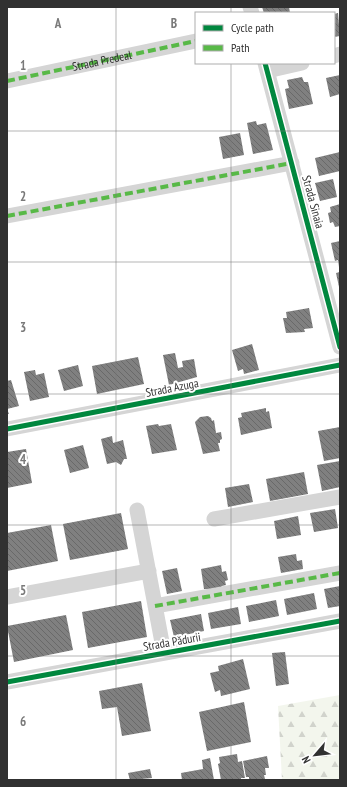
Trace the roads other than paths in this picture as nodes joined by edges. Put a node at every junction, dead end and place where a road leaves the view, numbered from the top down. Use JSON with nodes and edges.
{"nodes":[{"id":1,"x":195,"y":41,"type":"edge"},
{"id":2,"x":293,"y":64,"type":"edge"},
{"id":3,"x":266,"y":67,"type":"edge"},
{"id":4,"x":7,"y":81,"type":"edge"},
{"id":5,"x":292,"y":163,"type":"junction"},
{"id":6,"x":7,"y":216,"type":"edge"},
{"id":7,"x":337,"y":320,"type":"edge"},
{"id":8,"x":340,"y":347,"type":"edge"},
{"id":9,"x":340,"y":365,"type":"edge"},
{"id":10,"x":7,"y":429,"type":"edge"},
{"id":11,"x":340,"y":497,"type":"edge"},
{"id":12,"x":137,"y":510,"type":"dead end"},
{"id":13,"x":214,"y":519,"type":"dead end"},
{"id":14,"x":149,"y":572,"type":"junction"},
{"id":15,"x":340,"y":573,"type":"edge"},
{"id":16,"x":7,"y":597,"type":"edge"},
{"id":17,"x":155,"y":606,"type":"junction"},
{"id":18,"x":340,"y":621,"type":"edge"},
{"id":19,"x":164,"y":653,"type":"junction"},
{"id":20,"x":7,"y":682,"type":"edge"}],
"edges":[{"from":1,"to":4,"type":"street","name":"Strada Predeal"},
{"from":2,"to":3,"type":"street"},
{"from":3,"to":5,"type":"street","name":"Strada Sinaia"},
{"from":5,"to":6,"type":"street"},
{"from":5,"to":7,"type":"street","name":"Strada Sinaia"},
{"from":7,"to":8,"type":"street","name":"Strada Sinaia"},
{"from":9,"to":10,"type":"street","name":"Strada Azuga"},
{"from":11,"to":13,"type":"street"},
{"from":12,"to":14,"type":"street"},
{"from":14,"to":16,"type":"street"},
{"from":14,"to":17,"type":"street"},
{"from":15,"to":17,"type":"street"},
{"from":17,"to":19,"type":"street"},
{"from":18,"to":19,"type":"street","name":"Strada Pădurii"},
{"from":19,"to":20,"type":"street","name":"Strada Pădurii"}]}
